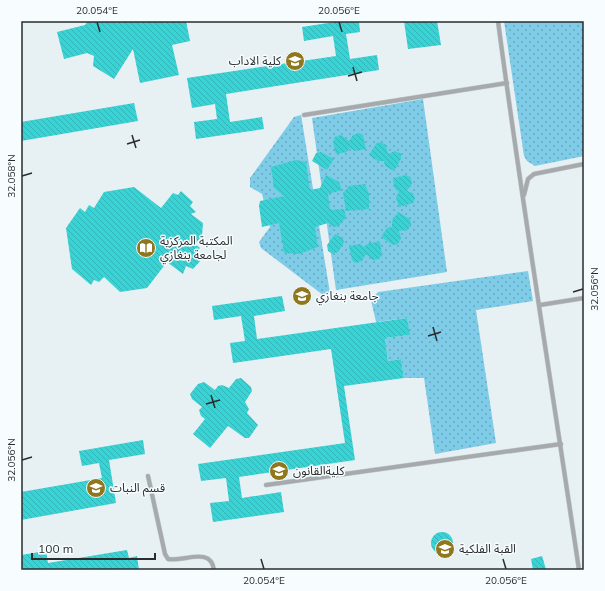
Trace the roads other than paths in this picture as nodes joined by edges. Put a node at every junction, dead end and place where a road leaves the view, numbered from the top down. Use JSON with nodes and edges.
{"nodes":[{"id":1,"x":498,"y":21,"type":"edge"},
{"id":2,"x":506,"y":83,"type":"junction"},
{"id":3,"x":304,"y":115,"type":"dead end"},
{"id":4,"x":584,"y":164,"type":"edge"},
{"id":5,"x":524,"y":200,"type":"junction"},
{"id":6,"x":584,"y":298,"type":"edge"},
{"id":7,"x":540,"y":305,"type":"junction"},
{"id":8,"x":561,"y":444,"type":"junction"},
{"id":9,"x":148,"y":476,"type":"dead end"},
{"id":10,"x":266,"y":485,"type":"dead end"},
{"id":11,"x":214,"y":570,"type":"edge"},
{"id":12,"x":580,"y":570,"type":"edge"}],
"edges":[{"from":1,"to":2,"type":"lane"},
{"from":2,"to":3,"type":"lane"},
{"from":2,"to":5,"type":"lane"},
{"from":4,"to":5,"type":"lane"},
{"from":5,"to":7,"type":"lane"},
{"from":6,"to":7,"type":"lane"},
{"from":7,"to":8,"type":"lane"},
{"from":8,"to":10,"type":"lane"},
{"from":8,"to":12,"type":"lane"},
{"from":9,"to":11,"type":"lane"}]}
